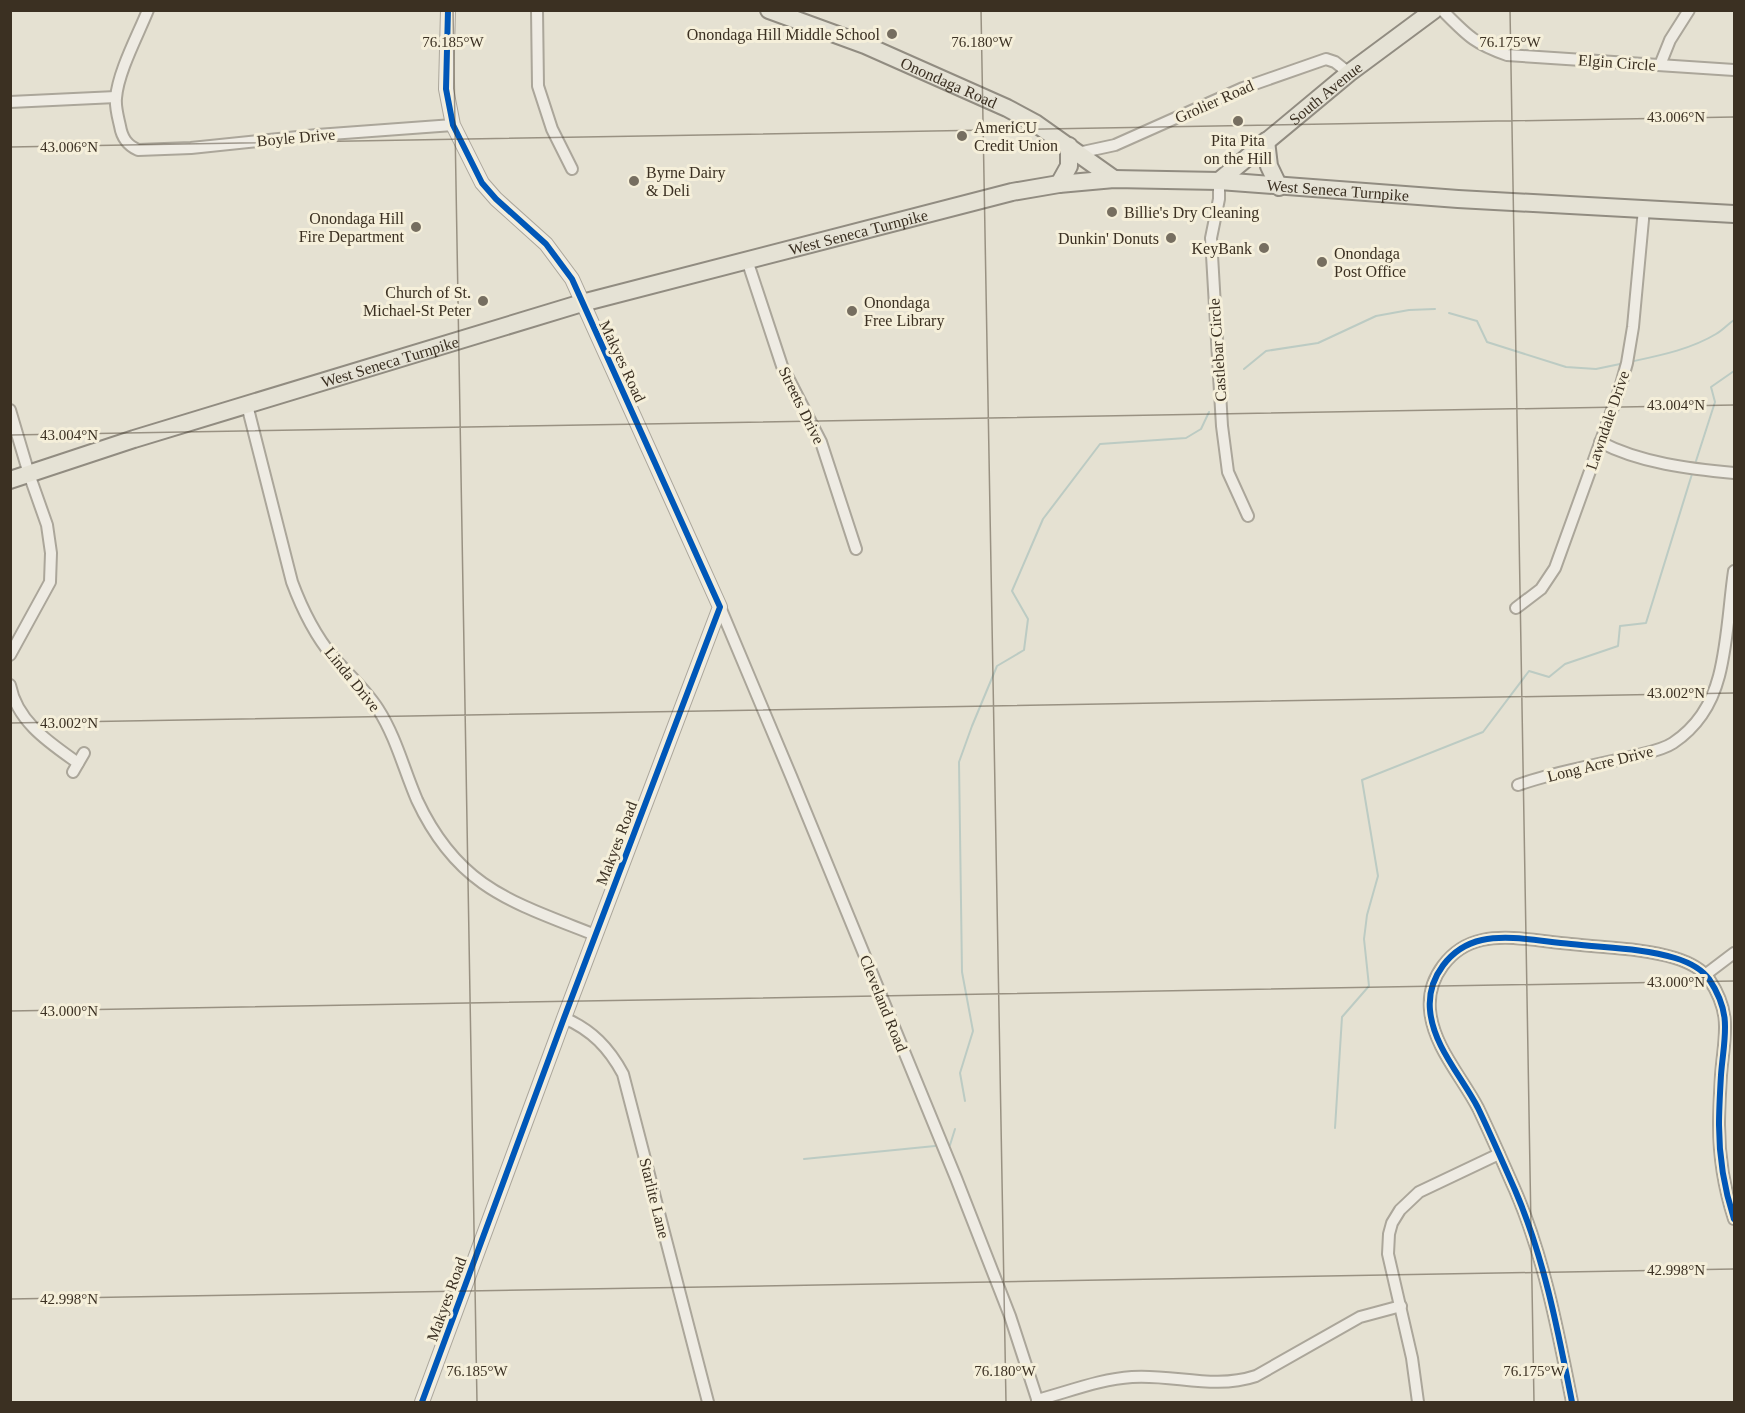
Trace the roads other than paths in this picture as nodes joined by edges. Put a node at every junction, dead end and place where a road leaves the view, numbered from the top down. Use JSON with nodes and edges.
{"nodes":[{"id":1,"x":148,"y":10,"type":"edge"},
{"id":2,"x":448,"y":10,"type":"edge"},
{"id":3,"x":537,"y":10,"type":"edge"},
{"id":4,"x":769,"y":10,"type":"edge"},
{"id":5,"x":1434,"y":10,"type":"edge"},
{"id":6,"x":1442,"y":10,"type":"edge"},
{"id":7,"x":1689,"y":10,"type":"edge"},
{"id":8,"x":1660,"y":65,"type":"junction"},
{"id":9,"x":1734,"y":70,"type":"edge"},
{"id":10,"x":1349,"y":73,"type":"junction"},
{"id":11,"x":116,"y":97,"type":"junction"},
{"id":12,"x":10,"y":102,"type":"edge"},
{"id":13,"x":453,"y":125,"type":"junction"},
{"id":14,"x":1266,"y":141,"type":"junction"},
{"id":15,"x":1073,"y":149,"type":"junction"},
{"id":16,"x":572,"y":169,"type":"dead end"},
{"id":17,"x":1114,"y":179,"type":"junction"},
{"id":18,"x":1219,"y":181,"type":"junction"},
{"id":19,"x":1059,"y":184,"type":"junction"},
{"id":20,"x":1279,"y":187,"type":"junction"},
{"id":21,"x":1644,"y":210,"type":"junction"},
{"id":22,"x":1734,"y":214,"type":"edge"},
{"id":23,"x":747,"y":260,"type":"junction"},
{"id":24,"x":582,"y":303,"type":"junction"},
{"id":25,"x":247,"y":405,"type":"junction"},
{"id":26,"x":10,"y":410,"type":"edge"},
{"id":27,"x":1600,"y":442,"type":"junction"},
{"id":28,"x":1734,"y":473,"type":"edge"},
{"id":29,"x":29,"y":474,"type":"junction"},
{"id":30,"x":10,"y":480,"type":"edge"},
{"id":31,"x":1248,"y":516,"type":"dead end"},
{"id":32,"x":855,"y":549,"type":"dead end"},
{"id":33,"x":1734,"y":571,"type":"edge"},
{"id":34,"x":720,"y":608,"type":"junction"},
{"id":35,"x":1516,"y":608,"type":"dead end"},
{"id":36,"x":10,"y":656,"type":"edge"},
{"id":37,"x":10,"y":685,"type":"edge"},
{"id":38,"x":78,"y":762,"type":"dead end"},
{"id":39,"x":1518,"y":785,"type":"dead end"},
{"id":40,"x":595,"y":935,"type":"junction"},
{"id":41,"x":1734,"y":953,"type":"edge"},
{"id":42,"x":1706,"y":975,"type":"junction"},
{"id":43,"x":564,"y":1018,"type":"junction"},
{"id":44,"x":1499,"y":1155,"type":"junction"},
{"id":45,"x":1734,"y":1219,"type":"edge"},
{"id":46,"x":1401,"y":1306,"type":"junction"},
{"id":47,"x":1038,"y":1401,"type":"edge"},
{"id":48,"x":422,"y":1402,"type":"edge"},
{"id":49,"x":708,"y":1402,"type":"edge"},
{"id":50,"x":1418,"y":1402,"type":"edge"},
{"id":51,"x":1572,"y":1402,"type":"edge"}],
"edges":[{"from":1,"to":11,"type":"street"},
{"from":2,"to":13,"type":"street","name":"Makyes Road"},
{"from":3,"to":16,"type":"street"},
{"from":4,"to":15,"type":"main road","name":"Onondaga Road"},
{"from":5,"to":10,"type":"main road","name":"South Avenue"},
{"from":6,"to":8,"type":"street","name":"Elgin Circle"},
{"from":7,"to":8,"type":"street"},
{"from":8,"to":9,"type":"street","name":"Elgin Circle"},
{"from":10,"to":14,"type":"main road","name":"South Avenue"},
{"from":10,"to":15,"type":"street","name":"Grolier Road"},
{"from":11,"to":12,"type":"street"},
{"from":11,"to":13,"type":"street","name":"Boyle Drive"},
{"from":13,"to":24,"type":"street","name":"Makyes Road"},
{"from":14,"to":18,"type":"main road","name":"South Avenue"},
{"from":14,"to":20,"type":"main road"},
{"from":15,"to":17,"type":"main road","name":"Onondaga Road"},
{"from":15,"to":19,"type":"main road"},
{"from":17,"to":18,"type":"main road","name":"West Seneca Turnpike"},
{"from":17,"to":19,"type":"main road","name":"West Seneca Turnpike"},
{"from":18,"to":20,"type":"main road","name":"West Seneca Turnpike"},
{"from":18,"to":31,"type":"street","name":"Castlebar Circle"},
{"from":19,"to":23,"type":"main road","name":"West Seneca Turnpike"},
{"from":20,"to":21,"type":"main road","name":"West Seneca Turnpike"},
{"from":21,"to":22,"type":"main road","name":"West Seneca Turnpike"},
{"from":21,"to":27,"type":"street","name":"Lawndale Drive"},
{"from":23,"to":24,"type":"main road","name":"West Seneca Turnpike"},
{"from":23,"to":32,"type":"street","name":"Streets Drive"},
{"from":24,"to":25,"type":"main road","name":"West Seneca Turnpike"},
{"from":24,"to":34,"type":"street","name":"Makyes Road"},
{"from":25,"to":29,"type":"main road","name":"West Seneca Turnpike"},
{"from":25,"to":40,"type":"street","name":"Linda Drive"},
{"from":26,"to":29,"type":"street"},
{"from":27,"to":28,"type":"street"},
{"from":27,"to":35,"type":"street","name":"Lawndale Drive"},
{"from":29,"to":30,"type":"main road","name":"West Seneca Turnpike"},
{"from":29,"to":36,"type":"street"},
{"from":33,"to":39,"type":"street","name":"Long Acre Drive"},
{"from":34,"to":40,"type":"street","name":"Makyes Road"},
{"from":34,"to":47,"type":"street","name":"Cleveland Road"},
{"from":37,"to":38,"type":"street"},
{"from":40,"to":43,"type":"street","name":"Makyes Road"},
{"from":41,"to":42,"type":"street"},
{"from":42,"to":44,"type":"street"},
{"from":42,"to":45,"type":"street"},
{"from":43,"to":48,"type":"street","name":"Makyes Road"},
{"from":43,"to":49,"type":"street","name":"Starlite Lane"},
{"from":44,"to":46,"type":"street"},
{"from":44,"to":51,"type":"street"},
{"from":46,"to":47,"type":"street"},
{"from":46,"to":50,"type":"street"}]}
